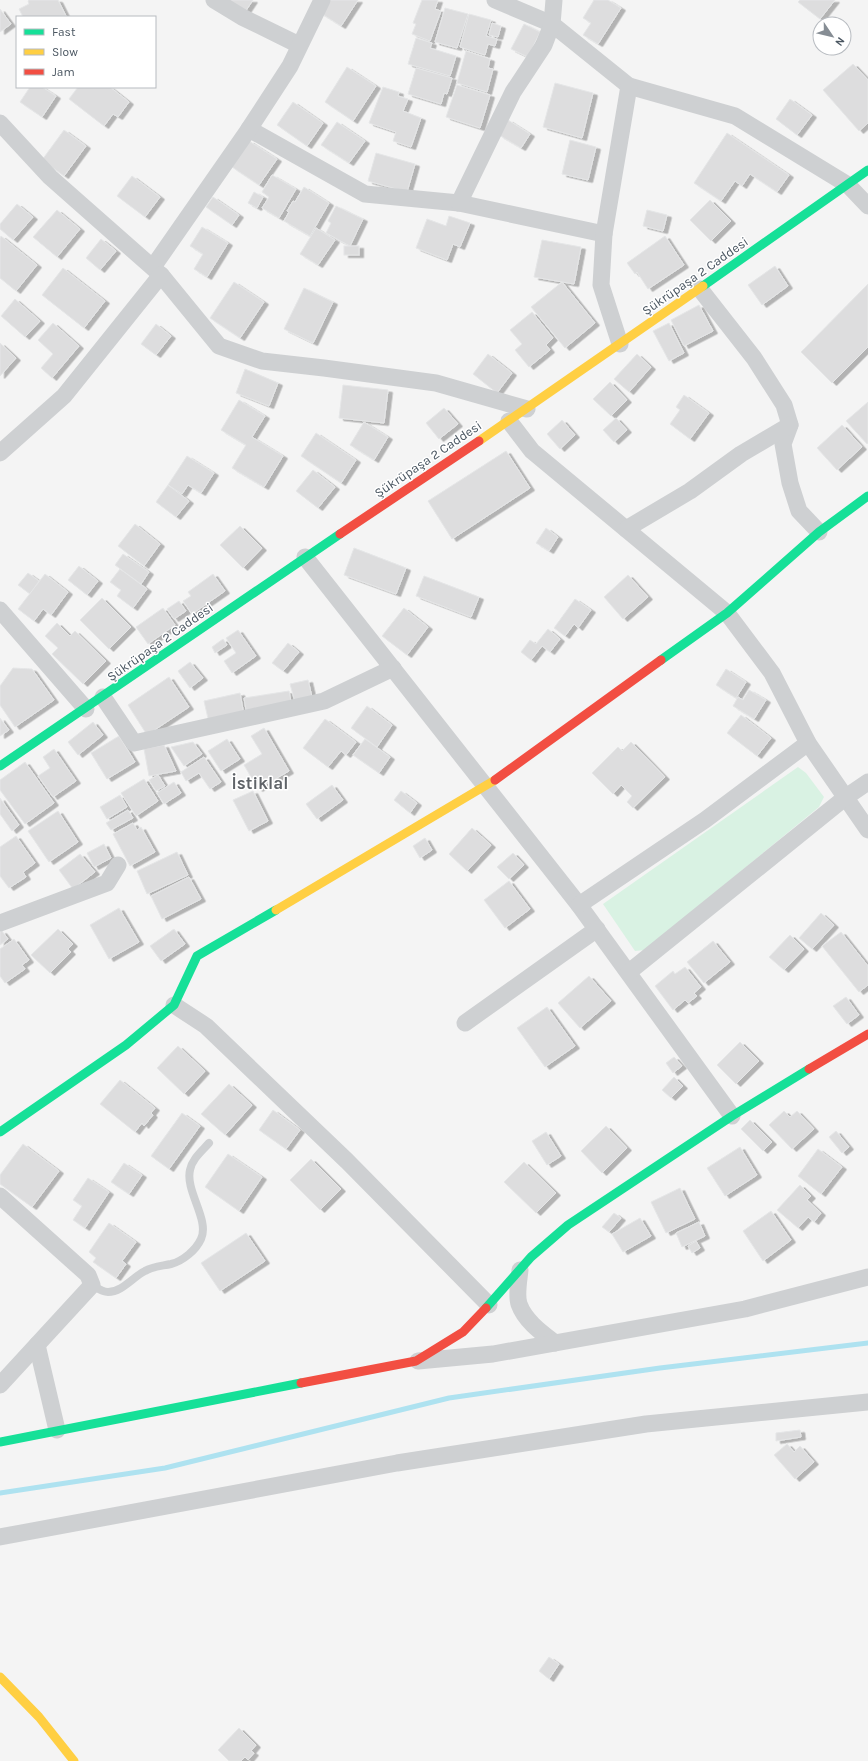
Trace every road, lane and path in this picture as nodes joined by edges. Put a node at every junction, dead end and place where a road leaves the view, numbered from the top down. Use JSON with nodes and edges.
{"nodes":[{"id":1,"x":214,"y":0,"type":"edge"},
{"id":2,"x":322,"y":0,"type":"edge"},
{"id":3,"x":496,"y":0,"type":"edge"},
{"id":4,"x":554,"y":0,"type":"edge"},
{"id":5,"x":552,"y":24,"type":"junction"},
{"id":6,"x":300,"y":45,"type":"junction"},
{"id":7,"x":629,"y":86,"type":"junction"},
{"id":8,"x":0,"y":123,"type":"edge"},
{"id":9,"x":249,"y":129,"type":"junction"},
{"id":10,"x":868,"y":170,"type":"edge"},
{"id":11,"x":848,"y":185,"type":"junction"},
{"id":12,"x":459,"y":203,"type":"junction"},
{"id":13,"x":868,"y":206,"type":"edge"},
{"id":14,"x":604,"y":234,"type":"junction"},
{"id":15,"x":157,"y":271,"type":"junction"},
{"id":16,"x":700,"y":289,"type":"junction"},
{"id":17,"x":620,"y":344,"type":"junction"},
{"id":18,"x":527,"y":409,"type":"junction"},
{"id":19,"x":509,"y":421,"type":"junction"},
{"id":20,"x":790,"y":425,"type":"junction"},
{"id":21,"x":0,"y":453,"type":"edge"},
{"id":22,"x":868,"y":496,"type":"edge"},
{"id":23,"x":626,"y":529,"type":"junction"},
{"id":24,"x":819,"y":532,"type":"junction"},
{"id":25,"x":305,"y":557,"type":"junction"},
{"id":26,"x":0,"y":610,"type":"edge"},
{"id":27,"x":727,"y":613,"type":"junction"},
{"id":28,"x":393,"y":668,"type":"junction"},
{"id":29,"x":103,"y":697,"type":"junction"},
{"id":30,"x":86,"y":708,"type":"junction"},
{"id":31,"x":808,"y":742,"type":"junction"},
{"id":32,"x":0,"y":766,"type":"edge"},
{"id":33,"x":868,"y":782,"type":"edge"},
{"id":34,"x":485,"y":787,"type":"junction"},
{"id":35,"x":846,"y":797,"type":"junction"},
{"id":36,"x":868,"y":830,"type":"edge"},
{"id":37,"x":118,"y":865,"type":"dead end"},
{"id":38,"x":579,"y":905,"type":"junction"},
{"id":39,"x":0,"y":923,"type":"edge"},
{"id":40,"x":597,"y":929,"type":"junction"},
{"id":41,"x":629,"y":972,"type":"junction"},
{"id":42,"x":174,"y":1005,"type":"junction"},
{"id":43,"x":465,"y":1023,"type":"dead end"},
{"id":44,"x":868,"y":1034,"type":"edge"},
{"id":45,"x":732,"y":1116,"type":"junction"},
{"id":46,"x":0,"y":1132,"type":"edge"},
{"id":47,"x":209,"y":1143,"type":"dead end"},
{"id":48,"x":0,"y":1196,"type":"edge"},
{"id":49,"x":520,"y":1270,"type":"junction"},
{"id":50,"x":868,"y":1277,"type":"edge"},
{"id":51,"x":92,"y":1285,"type":"junction"},
{"id":52,"x":489,"y":1305,"type":"junction"},
{"id":53,"x":555,"y":1343,"type":"junction"},
{"id":54,"x":37,"y":1345,"type":"junction"},
{"id":55,"x":416,"y":1361,"type":"junction"},
{"id":56,"x":0,"y":1385,"type":"edge"},
{"id":57,"x":868,"y":1402,"type":"edge"},
{"id":58,"x":57,"y":1430,"type":"junction"},
{"id":59,"x":0,"y":1442,"type":"edge"},
{"id":60,"x":0,"y":1537,"type":"edge"},
{"id":61,"x":0,"y":1677,"type":"edge"},
{"id":62,"x":74,"y":1761,"type":"edge"}],
"edges":[{"from":1,"to":6,"type":"street"},
{"from":2,"to":6,"type":"street"},
{"from":3,"to":5,"type":"street"},
{"from":4,"to":5,"type":"street"},
{"from":5,"to":7,"type":"street"},
{"from":5,"to":12,"type":"street"},
{"from":6,"to":9,"type":"street"},
{"from":7,"to":11,"type":"street"},
{"from":7,"to":14,"type":"street"},
{"from":8,"to":15,"type":"street"},
{"from":9,"to":12,"type":"street"},
{"from":9,"to":15,"type":"street"},
{"from":10,"to":11,"type":"street","name":"Şükrüpaşa 2 Caddesi"},
{"from":11,"to":13,"type":"street"},
{"from":11,"to":16,"type":"street","name":"Şükrüpaşa 2 Caddesi"},
{"from":12,"to":14,"type":"street"},
{"from":14,"to":17,"type":"street"},
{"from":15,"to":18,"type":"street"},
{"from":15,"to":21,"type":"street"},
{"from":16,"to":17,"type":"street","name":"Şükrüpaşa 2 Caddesi"},
{"from":16,"to":20,"type":"street"},
{"from":17,"to":18,"type":"street","name":"Şükrüpaşa 2 Caddesi"},
{"from":18,"to":19,"type":"street","name":"Şükrüpaşa 2 Caddesi"},
{"from":19,"to":23,"type":"street"},
{"from":19,"to":25,"type":"street","name":"Şükrüpaşa 2 Caddesi"},
{"from":20,"to":23,"type":"street"},
{"from":20,"to":24,"type":"street"},
{"from":22,"to":24,"type":"street"},
{"from":23,"to":27,"type":"street"},
{"from":24,"to":27,"type":"street"},
{"from":25,"to":28,"type":"street"},
{"from":25,"to":29,"type":"street","name":"Şükrüpaşa 2 Caddesi"},
{"from":26,"to":30,"type":"street"},
{"from":27,"to":31,"type":"street"},
{"from":27,"to":34,"type":"street"},
{"from":28,"to":29,"type":"street"},
{"from":28,"to":34,"type":"street"},
{"from":29,"to":30,"type":"street","name":"Şükrüpaşa 2 Caddesi"},
{"from":30,"to":32,"type":"street","name":"Şükrüpaşa 2 Caddesi"},
{"from":31,"to":35,"type":"street"},
{"from":31,"to":38,"type":"street"},
{"from":33,"to":35,"type":"street"},
{"from":34,"to":38,"type":"street"},
{"from":34,"to":42,"type":"street"},
{"from":35,"to":36,"type":"street"},
{"from":35,"to":41,"type":"street"},
{"from":37,"to":39,"type":"street"},
{"from":38,"to":40,"type":"street"},
{"from":40,"to":41,"type":"street"},
{"from":40,"to":43,"type":"street"},
{"from":41,"to":45,"type":"street"},
{"from":42,"to":46,"type":"street"},
{"from":42,"to":52,"type":"street"},
{"from":44,"to":45,"type":"street"},
{"from":45,"to":49,"type":"street"},
{"from":47,"to":51,"type":"lane"},
{"from":48,"to":51,"type":"street"},
{"from":49,"to":52,"type":"street"},
{"from":49,"to":53,"type":"street"},
{"from":50,"to":53,"type":"street"},
{"from":51,"to":54,"type":"street"},
{"from":52,"to":55,"type":"street"},
{"from":53,"to":55,"type":"street"},
{"from":54,"to":56,"type":"street"},
{"from":54,"to":58,"type":"street"},
{"from":55,"to":58,"type":"street"},
{"from":57,"to":60,"type":"street"},
{"from":58,"to":59,"type":"street"},
{"from":61,"to":62,"type":"street"}]}
